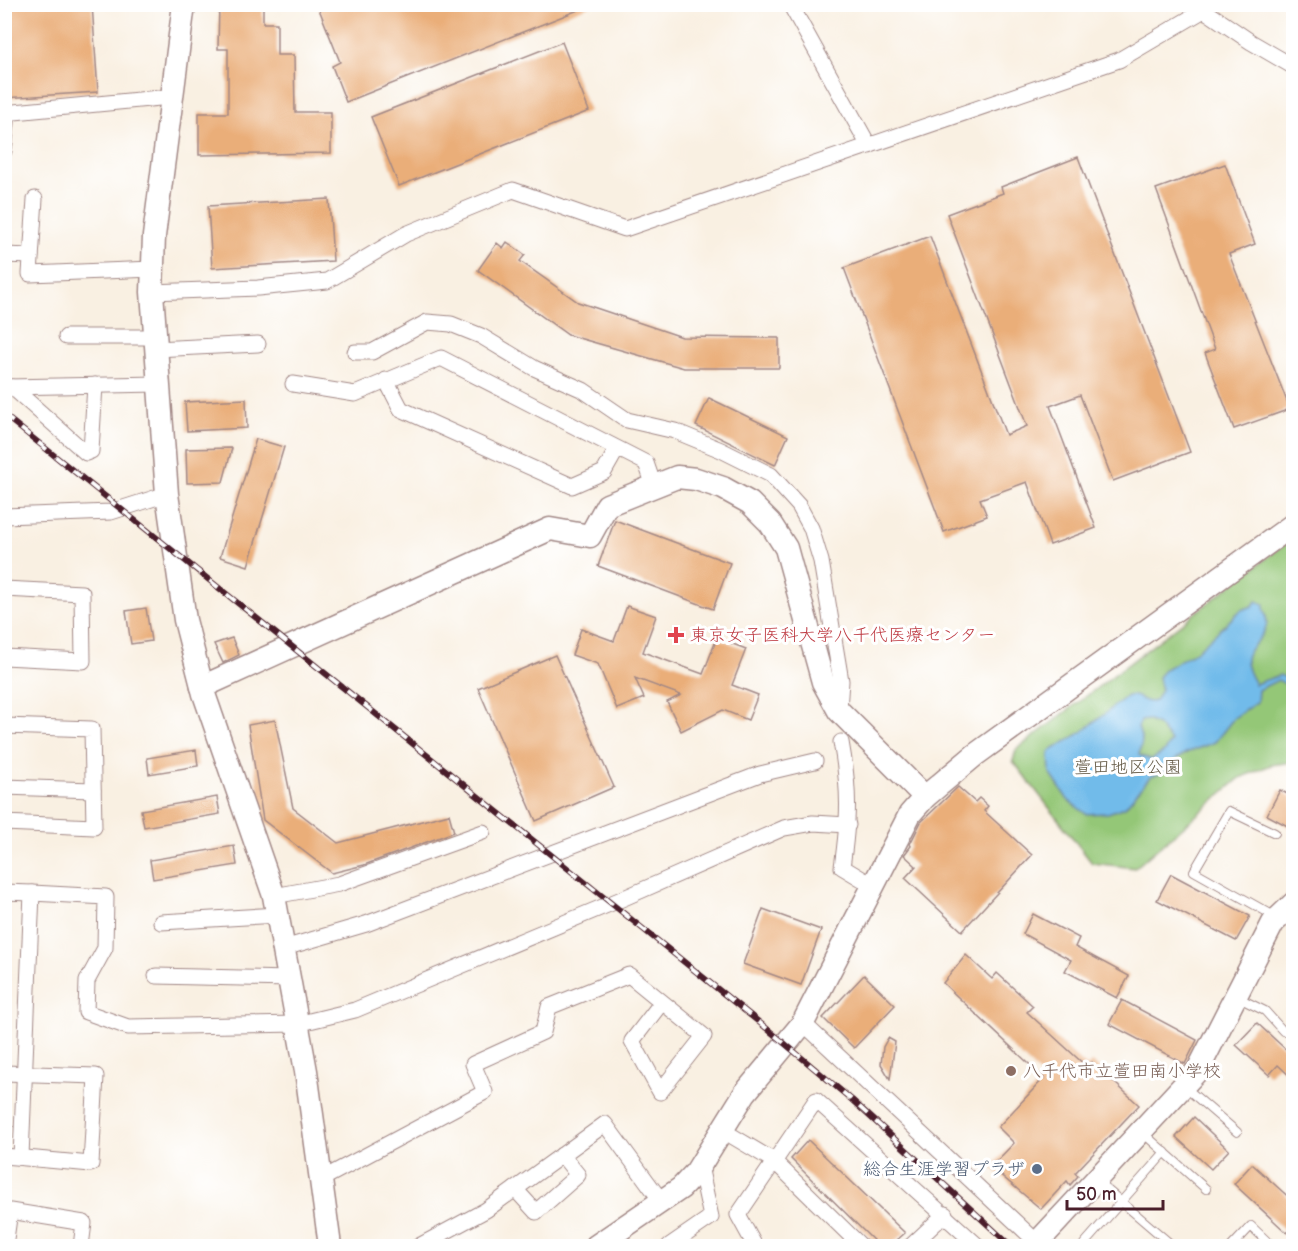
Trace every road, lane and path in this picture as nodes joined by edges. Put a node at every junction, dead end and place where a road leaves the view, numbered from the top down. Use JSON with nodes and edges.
{"nodes":[{"id":1,"x":184,"y":4,"type":"edge"},
{"id":2,"x":790,"y":4,"type":"edge"},
{"id":3,"x":1293,"y":67,"type":"edge"},
{"id":4,"x":170,"y":97,"type":"junction"},
{"id":5,"x":6,"y":113,"type":"edge"},
{"id":6,"x":869,"y":146,"type":"junction"},
{"id":7,"x":4,"y":151,"type":"edge"},
{"id":8,"x":36,"y":199,"type":"dead end"},
{"id":9,"x":4,"y":255,"type":"edge"},
{"id":10,"x":31,"y":256,"type":"junction"},
{"id":11,"x":153,"y":269,"type":"junction"},
{"id":12,"x":152,"y":292,"type":"junction"},
{"id":13,"x":66,"y":337,"type":"dead end"},
{"id":14,"x":154,"y":343,"type":"junction"},
{"id":15,"x":258,"y":344,"type":"dead end"},
{"id":16,"x":355,"y":352,"type":"dead end"},
{"id":17,"x":386,"y":380,"type":"junction"},
{"id":18,"x":158,"y":384,"type":"junction"},
{"id":19,"x":293,"y":384,"type":"dead end"},
{"id":20,"x":95,"y":386,"type":"junction"},
{"id":21,"x":8,"y":387,"type":"edge"},
{"id":22,"x":617,"y":449,"type":"junction"},
{"id":23,"x":654,"y":486,"type":"junction"},
{"id":24,"x":166,"y":494,"type":"junction"},
{"id":25,"x":4,"y":516,"type":"edge"},
{"id":26,"x":1293,"y":524,"type":"edge"},
{"id":27,"x":4,"y":589,"type":"edge"},
{"id":28,"x":4,"y":657,"type":"edge"},
{"id":29,"x":202,"y":687,"type":"junction"},
{"id":30,"x":839,"y":711,"type":"junction"},
{"id":31,"x":4,"y":726,"type":"edge"},
{"id":32,"x":841,"y":742,"type":"dead end"},
{"id":33,"x":815,"y":761,"type":"dead end"},
{"id":34,"x":4,"y":787,"type":"edge"},
{"id":35,"x":93,"y":790,"type":"junction"},
{"id":36,"x":925,"y":797,"type":"junction"},
{"id":37,"x":4,"y":823,"type":"edge"},
{"id":38,"x":848,"y":825,"type":"junction"},
{"id":39,"x":483,"y":832,"type":"dead end"},
{"id":40,"x":1275,"y":833,"type":"dead end"},
{"id":41,"x":872,"y":885,"type":"junction"},
{"id":42,"x":4,"y":892,"type":"edge"},
{"id":43,"x":32,"y":893,"type":"junction"},
{"id":44,"x":276,"y":905,"type":"junction"},
{"id":45,"x":1285,"y":910,"type":"edge"},
{"id":46,"x":161,"y":922,"type":"dead end"},
{"id":47,"x":284,"y":948,"type":"junction"},
{"id":48,"x":156,"y":976,"type":"dead end"},
{"id":49,"x":289,"y":979,"type":"junction"},
{"id":50,"x":1236,"y":997,"type":"junction"},
{"id":51,"x":662,"y":1002,"type":"junction"},
{"id":52,"x":803,"y":1023,"type":"junction"},
{"id":53,"x":297,"y":1024,"type":"junction"},
{"id":54,"x":1283,"y":1031,"type":"dead end"},
{"id":55,"x":4,"y":1073,"type":"edge"},
{"id":56,"x":23,"y":1074,"type":"junction"},
{"id":57,"x":1185,"y":1087,"type":"junction"},
{"id":58,"x":722,"y":1130,"type":"junction"},
{"id":59,"x":1142,"y":1132,"type":"junction"},
{"id":60,"x":1237,"y":1132,"type":"dead end"},
{"id":61,"x":1165,"y":1152,"type":"junction"},
{"id":62,"x":562,"y":1155,"type":"junction"},
{"id":63,"x":4,"y":1156,"type":"edge"},
{"id":64,"x":21,"y":1157,"type":"junction"},
{"id":65,"x":774,"y":1161,"type":"junction"},
{"id":66,"x":700,"y":1166,"type":"junction"},
{"id":67,"x":320,"y":1180,"type":"junction"},
{"id":68,"x":1096,"y":1181,"type":"junction"},
{"id":69,"x":515,"y":1189,"type":"junction"},
{"id":70,"x":1206,"y":1189,"type":"dead end"},
{"id":71,"x":1120,"y":1201,"type":"junction"},
{"id":72,"x":662,"y":1202,"type":"junction"},
{"id":73,"x":945,"y":1214,"type":"junction"},
{"id":74,"x":1084,"y":1244,"type":"dead end"},
{"id":75,"x":1039,"y":1245,"type":"edge"},
{"id":76,"x":5,"y":1246,"type":"edge"},
{"id":77,"x":81,"y":1246,"type":"edge"},
{"id":78,"x":330,"y":1246,"type":"edge"},
{"id":79,"x":419,"y":1246,"type":"edge"},
{"id":80,"x":596,"y":1246,"type":"edge"},
{"id":81,"x":669,"y":1246,"type":"edge"},
{"id":82,"x":755,"y":1246,"type":"edge"},
{"id":83,"x":861,"y":1246,"type":"edge"},
{"id":84,"x":911,"y":1246,"type":"edge"},
{"id":85,"x":978,"y":1246,"type":"edge"},
{"id":86,"x":1173,"y":1246,"type":"edge"},
{"id":87,"x":1232,"y":1246,"type":"edge"},
{"id":88,"x":1272,"y":1246,"type":"edge"}],
"edges":[{"from":1,"to":4,"type":"street"},
{"from":2,"to":6,"type":"street"},
{"from":3,"to":6,"type":"street"},
{"from":4,"to":5,"type":"street"},
{"from":4,"to":11,"type":"street"},
{"from":5,"to":7,"type":"street"},
{"from":6,"to":12,"type":"street"},
{"from":8,"to":10,"type":"street"},
{"from":9,"to":10,"type":"street"},
{"from":10,"to":11,"type":"street"},
{"from":11,"to":12,"type":"street"},
{"from":12,"to":14,"type":"street"},
{"from":13,"to":14,"type":"street"},
{"from":14,"to":15,"type":"street"},
{"from":14,"to":18,"type":"street"},
{"from":16,"to":30,"type":"street"},
{"from":17,"to":19,"type":"street"},
{"from":17,"to":22,"type":"street"},
{"from":17,"to":22,"type":"street"},
{"from":18,"to":20,"type":"street"},
{"from":18,"to":24,"type":"street"},
{"from":20,"to":21,"type":"street"},
{"from":20,"to":21,"type":"street"},
{"from":22,"to":23,"type":"street"},
{"from":23,"to":29,"type":"street"},
{"from":23,"to":30,"type":"street"},
{"from":24,"to":25,"type":"street"},
{"from":24,"to":29,"type":"street"},
{"from":26,"to":36,"type":"street"},
{"from":27,"to":28,"type":"street"},
{"from":29,"to":44,"type":"street"},
{"from":30,"to":36,"type":"street"},
{"from":31,"to":35,"type":"street"},
{"from":32,"to":38,"type":"street"},
{"from":33,"to":47,"type":"street"},
{"from":34,"to":35,"type":"street"},
{"from":35,"to":37,"type":"street"},
{"from":36,"to":41,"type":"street"},
{"from":38,"to":41,"type":"street"},
{"from":38,"to":53,"type":"street"},
{"from":39,"to":44,"type":"street"},
{"from":40,"to":45,"type":"lane"},
{"from":41,"to":52,"type":"street"},
{"from":42,"to":43,"type":"street"},
{"from":43,"to":53,"type":"street"},
{"from":43,"to":56,"type":"street"},
{"from":44,"to":46,"type":"street"},
{"from":44,"to":47,"type":"street"},
{"from":45,"to":50,"type":"street"},
{"from":47,"to":49,"type":"street"},
{"from":48,"to":49,"type":"street"},
{"from":49,"to":53,"type":"street"},
{"from":50,"to":54,"type":"lane"},
{"from":50,"to":57,"type":"street"},
{"from":51,"to":51,"type":"street"},
{"from":51,"to":67,"type":"street"},
{"from":52,"to":58,"type":"street"},
{"from":52,"to":75,"type":"street"},
{"from":53,"to":67,"type":"street"},
{"from":55,"to":56,"type":"street"},
{"from":56,"to":64,"type":"street"},
{"from":56,"to":64,"type":"street"},
{"from":57,"to":59,"type":"street"},
{"from":57,"to":60,"type":"lane"},
{"from":58,"to":65,"type":"street"},
{"from":58,"to":66,"type":"street"},
{"from":59,"to":61,"type":"lane"},
{"from":59,"to":68,"type":"street"},
{"from":61,"to":70,"type":"lane"},
{"from":61,"to":71,"type":"lane"},
{"from":62,"to":69,"type":"street"},
{"from":62,"to":69,"type":"street"},
{"from":62,"to":72,"type":"street"},
{"from":63,"to":64,"type":"street"},
{"from":65,"to":73,"type":"street"},
{"from":65,"to":82,"type":"street"},
{"from":65,"to":83,"type":"street"},
{"from":66,"to":72,"type":"street"},
{"from":66,"to":81,"type":"street"},
{"from":67,"to":78,"type":"street"},
{"from":68,"to":71,"type":"lane"},
{"from":68,"to":75,"type":"street"},
{"from":69,"to":79,"type":"street"},
{"from":71,"to":74,"type":"lane"},
{"from":71,"to":86,"type":"lane"},
{"from":72,"to":80,"type":"street"},
{"from":73,"to":84,"type":"street"},
{"from":73,"to":85,"type":"street"},
{"from":76,"to":77,"type":"street"},
{"from":87,"to":88,"type":"lane"}]}
